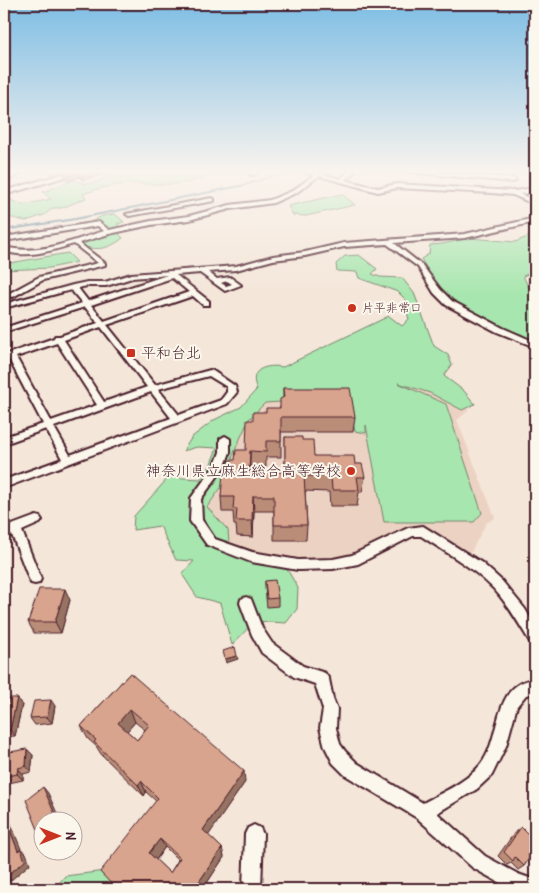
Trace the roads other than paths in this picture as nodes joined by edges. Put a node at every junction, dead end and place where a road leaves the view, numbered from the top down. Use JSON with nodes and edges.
{"nodes":[{"id":1,"x":136,"y":213,"type":"edge"},
{"id":2,"x":212,"y":213,"type":"edge"},
{"id":3,"x":128,"y":214,"type":"dead end"},
{"id":4,"x":535,"y":220,"type":"edge"},
{"id":5,"x":108,"y":232,"type":"junction"},
{"id":6,"x":4,"y":239,"type":"edge"},
{"id":7,"x":76,"y":242,"type":"junction"},
{"id":8,"x":390,"y":243,"type":"junction"},
{"id":9,"x":4,"y":249,"type":"edge"},
{"id":10,"x":202,"y":271,"type":"junction"},
{"id":11,"x":171,"y":274,"type":"junction"},
{"id":12,"x":216,"y":282,"type":"dead end"},
{"id":13,"x":73,"y":287,"type":"junction"},
{"id":14,"x":52,"y":292,"type":"junction"},
{"id":15,"x":194,"y":293,"type":"junction"},
{"id":16,"x":87,"y":303,"type":"junction"},
{"id":17,"x":206,"y":303,"type":"dead end"},
{"id":18,"x":4,"y":306,"type":"edge"},
{"id":19,"x":103,"y":324,"type":"junction"},
{"id":20,"x":4,"y":330,"type":"edge"},
{"id":21,"x":58,"y":338,"type":"junction"},
{"id":22,"x":535,"y":345,"type":"edge"},
{"id":23,"x":7,"y":356,"type":"edge"},
{"id":24,"x":153,"y":388,"type":"junction"},
{"id":25,"x":102,"y":406,"type":"junction"},
{"id":26,"x":177,"y":419,"type":"junction"},
{"id":27,"x":48,"y":425,"type":"junction"},
{"id":28,"x":225,"y":439,"type":"dead end"},
{"id":29,"x":4,"y":441,"type":"edge"},
{"id":30,"x":67,"y":459,"type":"junction"},
{"id":31,"x":4,"y":484,"type":"edge"},
{"id":32,"x":36,"y":520,"type":"dead end"},
{"id":33,"x":16,"y":528,"type":"junction"},
{"id":34,"x":4,"y":533,"type":"edge"},
{"id":35,"x":35,"y":580,"type":"dead end"},
{"id":36,"x":246,"y":603,"type":"dead end"},
{"id":37,"x":535,"y":638,"type":"edge"},
{"id":38,"x":535,"y":686,"type":"edge"},
{"id":39,"x":423,"y":812,"type":"junction"},
{"id":40,"x":254,"y":834,"type":"dead end"},
{"id":41,"x":252,"y":889,"type":"edge"},
{"id":42,"x":535,"y":889,"type":"edge"}],
"edges":[{"from":1,"to":3,"type":"street"},
{"from":2,"to":5,"type":"street"},
{"from":4,"to":8,"type":"street"},
{"from":5,"to":6,"type":"street"},
{"from":5,"to":7,"type":"street"},
{"from":7,"to":9,"type":"street"},
{"from":7,"to":14,"type":"street"},
{"from":8,"to":10,"type":"street"},
{"from":8,"to":22,"type":"street"},
{"from":10,"to":11,"type":"street"},
{"from":10,"to":12,"type":"street"},
{"from":11,"to":13,"type":"street"},
{"from":11,"to":15,"type":"street"},
{"from":11,"to":16,"type":"street"},
{"from":13,"to":14,"type":"street"},
{"from":13,"to":16,"type":"street"},
{"from":14,"to":18,"type":"street"},
{"from":15,"to":17,"type":"street"},
{"from":15,"to":19,"type":"street"},
{"from":16,"to":19,"type":"street"},
{"from":16,"to":20,"type":"street"},
{"from":19,"to":21,"type":"street"},
{"from":19,"to":24,"type":"street"},
{"from":21,"to":23,"type":"street"},
{"from":21,"to":25,"type":"street"},
{"from":23,"to":27,"type":"street"},
{"from":24,"to":25,"type":"street"},
{"from":24,"to":26,"type":"street"},
{"from":24,"to":26,"type":"street"},
{"from":25,"to":27,"type":"street"},
{"from":26,"to":30,"type":"street"},
{"from":27,"to":29,"type":"street"},
{"from":27,"to":30,"type":"street"},
{"from":28,"to":37,"type":"street"},
{"from":30,"to":31,"type":"street"},
{"from":32,"to":33,"type":"street"},
{"from":33,"to":34,"type":"street"},
{"from":33,"to":35,"type":"street"},
{"from":36,"to":39,"type":"street"},
{"from":38,"to":39,"type":"street"},
{"from":39,"to":42,"type":"street"},
{"from":40,"to":41,"type":"street"}]}
